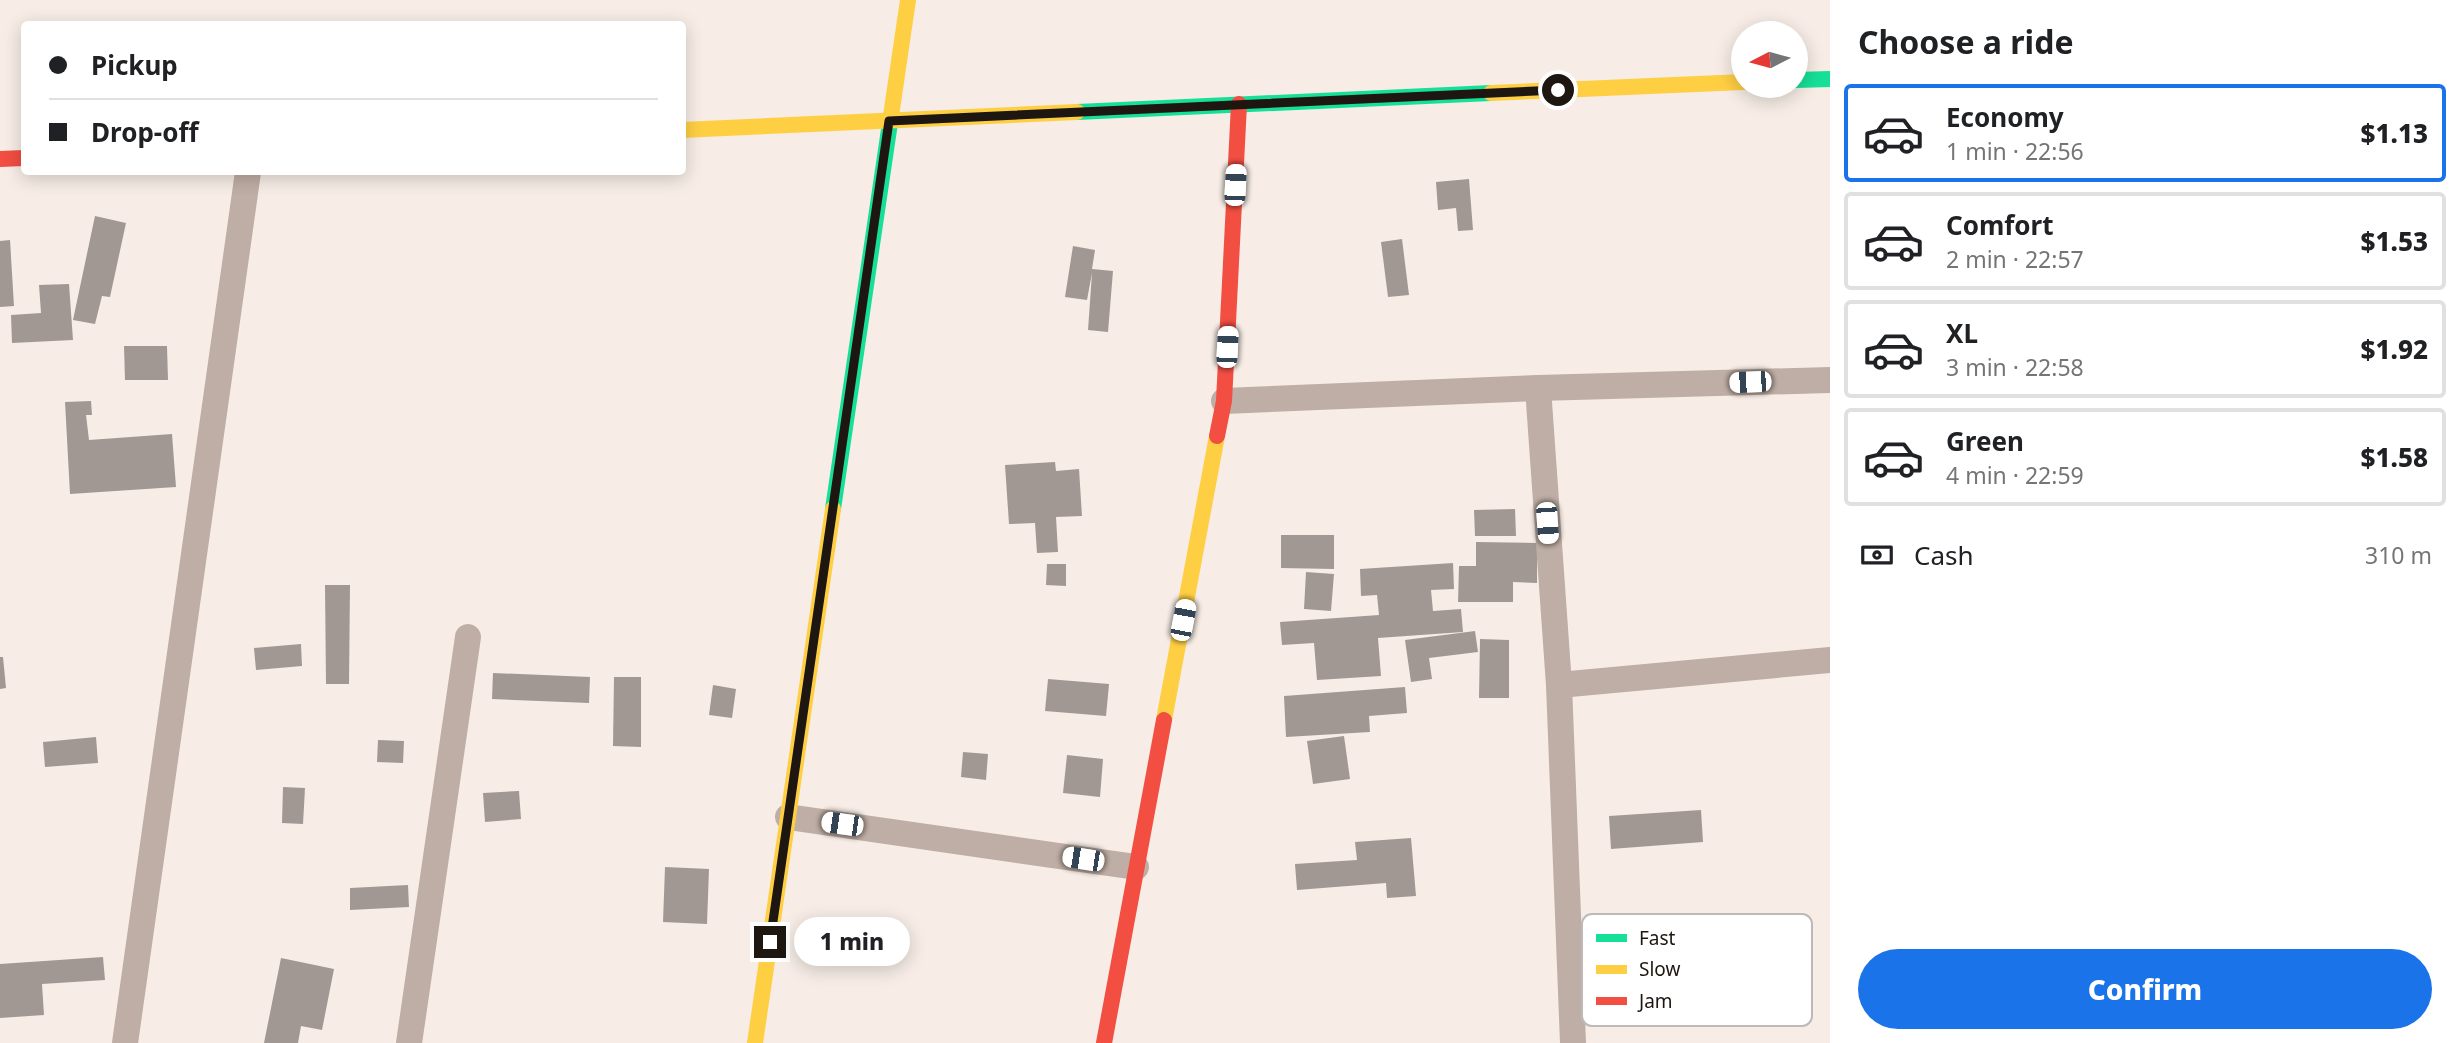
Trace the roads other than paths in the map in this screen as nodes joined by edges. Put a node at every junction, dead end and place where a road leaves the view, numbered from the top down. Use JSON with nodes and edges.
{"nodes":[{"id":1,"x":908,"y":0,"type":"edge"},
{"id":2,"x":1830,"y":79,"type":"edge"},
{"id":3,"x":1808,"y":80,"type":"edge"},
{"id":4,"x":1731,"y":83,"type":"edge"},
{"id":5,"x":1239,"y":104,"type":"junction"},
{"id":6,"x":889,"y":121,"type":"junction"},
{"id":7,"x":686,"y":130,"type":"edge"},
{"id":8,"x":21,"y":158,"type":"edge"},
{"id":9,"x":0,"y":159,"type":"edge"},
{"id":10,"x":248,"y":175,"type":"edge"},
{"id":11,"x":1830,"y":380,"type":"edge"},
{"id":12,"x":1538,"y":388,"type":"junction"},
{"id":13,"x":1224,"y":401,"type":"junction"},
{"id":14,"x":468,"y":637,"type":"dead end"},
{"id":15,"x":1830,"y":660,"type":"edge"},
{"id":16,"x":1559,"y":685,"type":"junction"},
{"id":17,"x":788,"y":817,"type":"junction"},
{"id":18,"x":1136,"y":867,"type":"junction"},
{"id":19,"x":125,"y":1043,"type":"edge"},
{"id":20,"x":409,"y":1043,"type":"edge"},
{"id":21,"x":755,"y":1043,"type":"edge"},
{"id":22,"x":1104,"y":1043,"type":"edge"},
{"id":23,"x":1573,"y":1043,"type":"edge"}],
"edges":[{"from":1,"to":6,"type":"street"},
{"from":2,"to":3,"type":"street"},
{"from":4,"to":5,"type":"street"},
{"from":5,"to":6,"type":"street"},
{"from":5,"to":13,"type":"street"},
{"from":6,"to":7,"type":"street"},
{"from":6,"to":17,"type":"street"},
{"from":8,"to":9,"type":"street"},
{"from":10,"to":19,"type":"street"},
{"from":11,"to":12,"type":"street"},
{"from":12,"to":13,"type":"street"},
{"from":12,"to":16,"type":"street"},
{"from":13,"to":18,"type":"street"},
{"from":14,"to":20,"type":"street"},
{"from":15,"to":16,"type":"street"},
{"from":16,"to":23,"type":"street"},
{"from":17,"to":18,"type":"street"},
{"from":17,"to":21,"type":"street"},
{"from":18,"to":22,"type":"street"}]}
